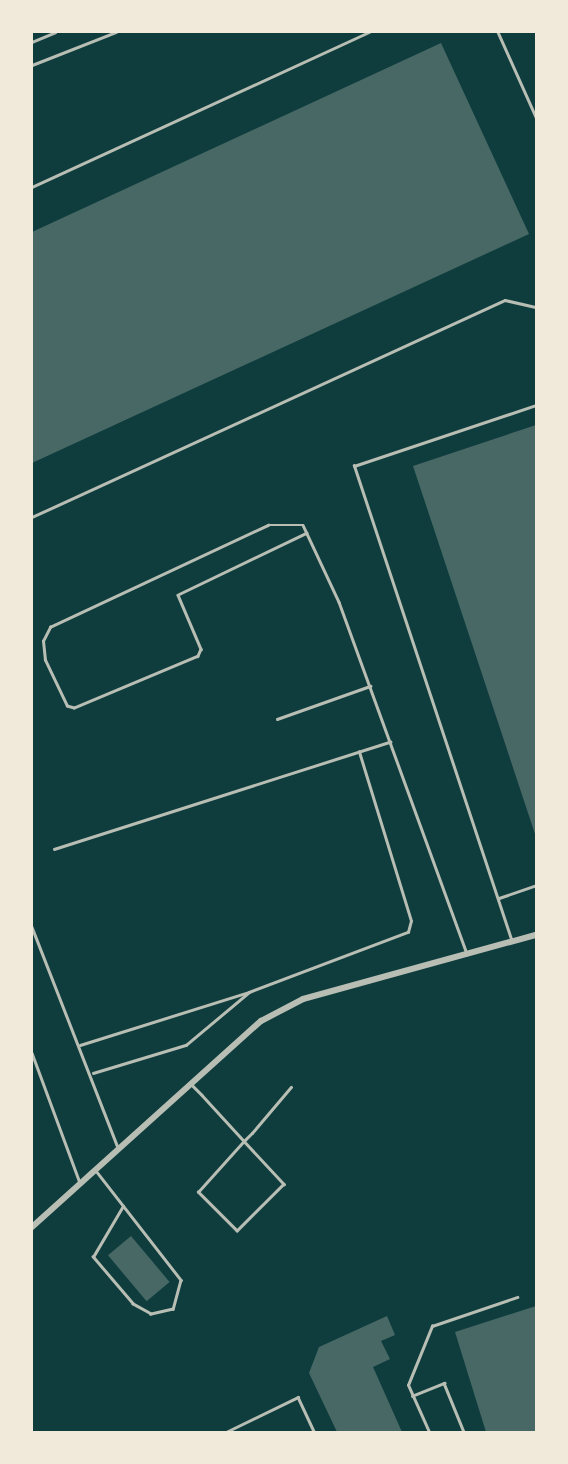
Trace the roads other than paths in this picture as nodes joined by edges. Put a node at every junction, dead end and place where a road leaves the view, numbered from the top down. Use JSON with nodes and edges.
{"nodes":[{"id":1,"x":55,"y":32,"type":"edge"},
{"id":2,"x":116,"y":32,"type":"edge"},
{"id":3,"x":369,"y":32,"type":"edge"},
{"id":4,"x":498,"y":32,"type":"edge"},
{"id":5,"x":32,"y":42,"type":"edge"},
{"id":6,"x":32,"y":65,"type":"edge"},
{"id":7,"x":537,"y":117,"type":"edge"},
{"id":8,"x":32,"y":187,"type":"edge"},
{"id":9,"x":537,"y":307,"type":"edge"},
{"id":10,"x":537,"y":405,"type":"edge"},
{"id":11,"x":32,"y":517,"type":"edge"},
{"id":12,"x":307,"y":533,"type":"junction"},
{"id":13,"x":370,"y":686,"type":"junction"},
{"id":14,"x":277,"y":719,"type":"dead end"},
{"id":15,"x":390,"y":742,"type":"junction"},
{"id":16,"x":359,"y":752,"type":"junction"},
{"id":17,"x":54,"y":849,"type":"dead end"},
{"id":18,"x":537,"y":885,"type":"edge"},
{"id":19,"x":499,"y":898,"type":"junction"},
{"id":20,"x":32,"y":928,"type":"edge"},
{"id":21,"x":537,"y":935,"type":"edge"},
{"id":22,"x":512,"y":942,"type":"junction"},
{"id":23,"x":467,"y":954,"type":"junction"},
{"id":24,"x":249,"y":992,"type":"junction"},
{"id":25,"x":80,"y":1045,"type":"junction"},
{"id":26,"x":32,"y":1053,"type":"edge"},
{"id":27,"x":93,"y":1073,"type":"junction"},
{"id":28,"x":190,"y":1083,"type":"junction"},
{"id":29,"x":291,"y":1087,"type":"dead end"},
{"id":30,"x":244,"y":1141,"type":"junction"},
{"id":31,"x":118,"y":1148,"type":"junction"},
{"id":32,"x":95,"y":1170,"type":"junction"},
{"id":33,"x":80,"y":1183,"type":"junction"},
{"id":34,"x":123,"y":1206,"type":"junction"},
{"id":35,"x":32,"y":1227,"type":"edge"},
{"id":36,"x":517,"y":1297,"type":"dead end"},
{"id":37,"x":412,"y":1396,"type":"junction"},
{"id":38,"x":226,"y":1433,"type":"edge"},
{"id":39,"x":314,"y":1433,"type":"edge"},
{"id":40,"x":429,"y":1433,"type":"edge"},
{"id":41,"x":464,"y":1433,"type":"edge"}],
"edges":[{"from":1,"to":5,"type":"lane"},
{"from":2,"to":6,"type":"lane"},
{"from":3,"to":8,"type":"lane"},
{"from":4,"to":7,"type":"lane"},
{"from":9,"to":11,"type":"lane"},
{"from":10,"to":19,"type":"lane"},
{"from":12,"to":12,"type":"lane"},
{"from":12,"to":13,"type":"lane"},
{"from":13,"to":14,"type":"lane"},
{"from":13,"to":15,"type":"lane"},
{"from":15,"to":16,"type":"lane"},
{"from":15,"to":23,"type":"lane"},
{"from":16,"to":17,"type":"lane"},
{"from":16,"to":24,"type":"lane"},
{"from":18,"to":19,"type":"lane"},
{"from":19,"to":22,"type":"lane"},
{"from":20,"to":25,"type":"lane"},
{"from":21,"to":22,"type":"street"},
{"from":22,"to":23,"type":"street"},
{"from":23,"to":28,"type":"street"},
{"from":24,"to":25,"type":"lane"},
{"from":24,"to":27,"type":"lane"},
{"from":25,"to":27,"type":"lane"},
{"from":26,"to":33,"type":"lane"},
{"from":27,"to":31,"type":"lane"},
{"from":28,"to":30,"type":"lane"},
{"from":28,"to":31,"type":"street"},
{"from":29,"to":30,"type":"lane"},
{"from":30,"to":30,"type":"lane"},
{"from":31,"to":32,"type":"street"},
{"from":32,"to":33,"type":"street"},
{"from":32,"to":34,"type":"lane"},
{"from":33,"to":35,"type":"street"},
{"from":34,"to":34,"type":"lane"},
{"from":36,"to":37,"type":"lane"},
{"from":37,"to":40,"type":"lane"},
{"from":37,"to":41,"type":"lane"},
{"from":38,"to":39,"type":"lane"}]}
